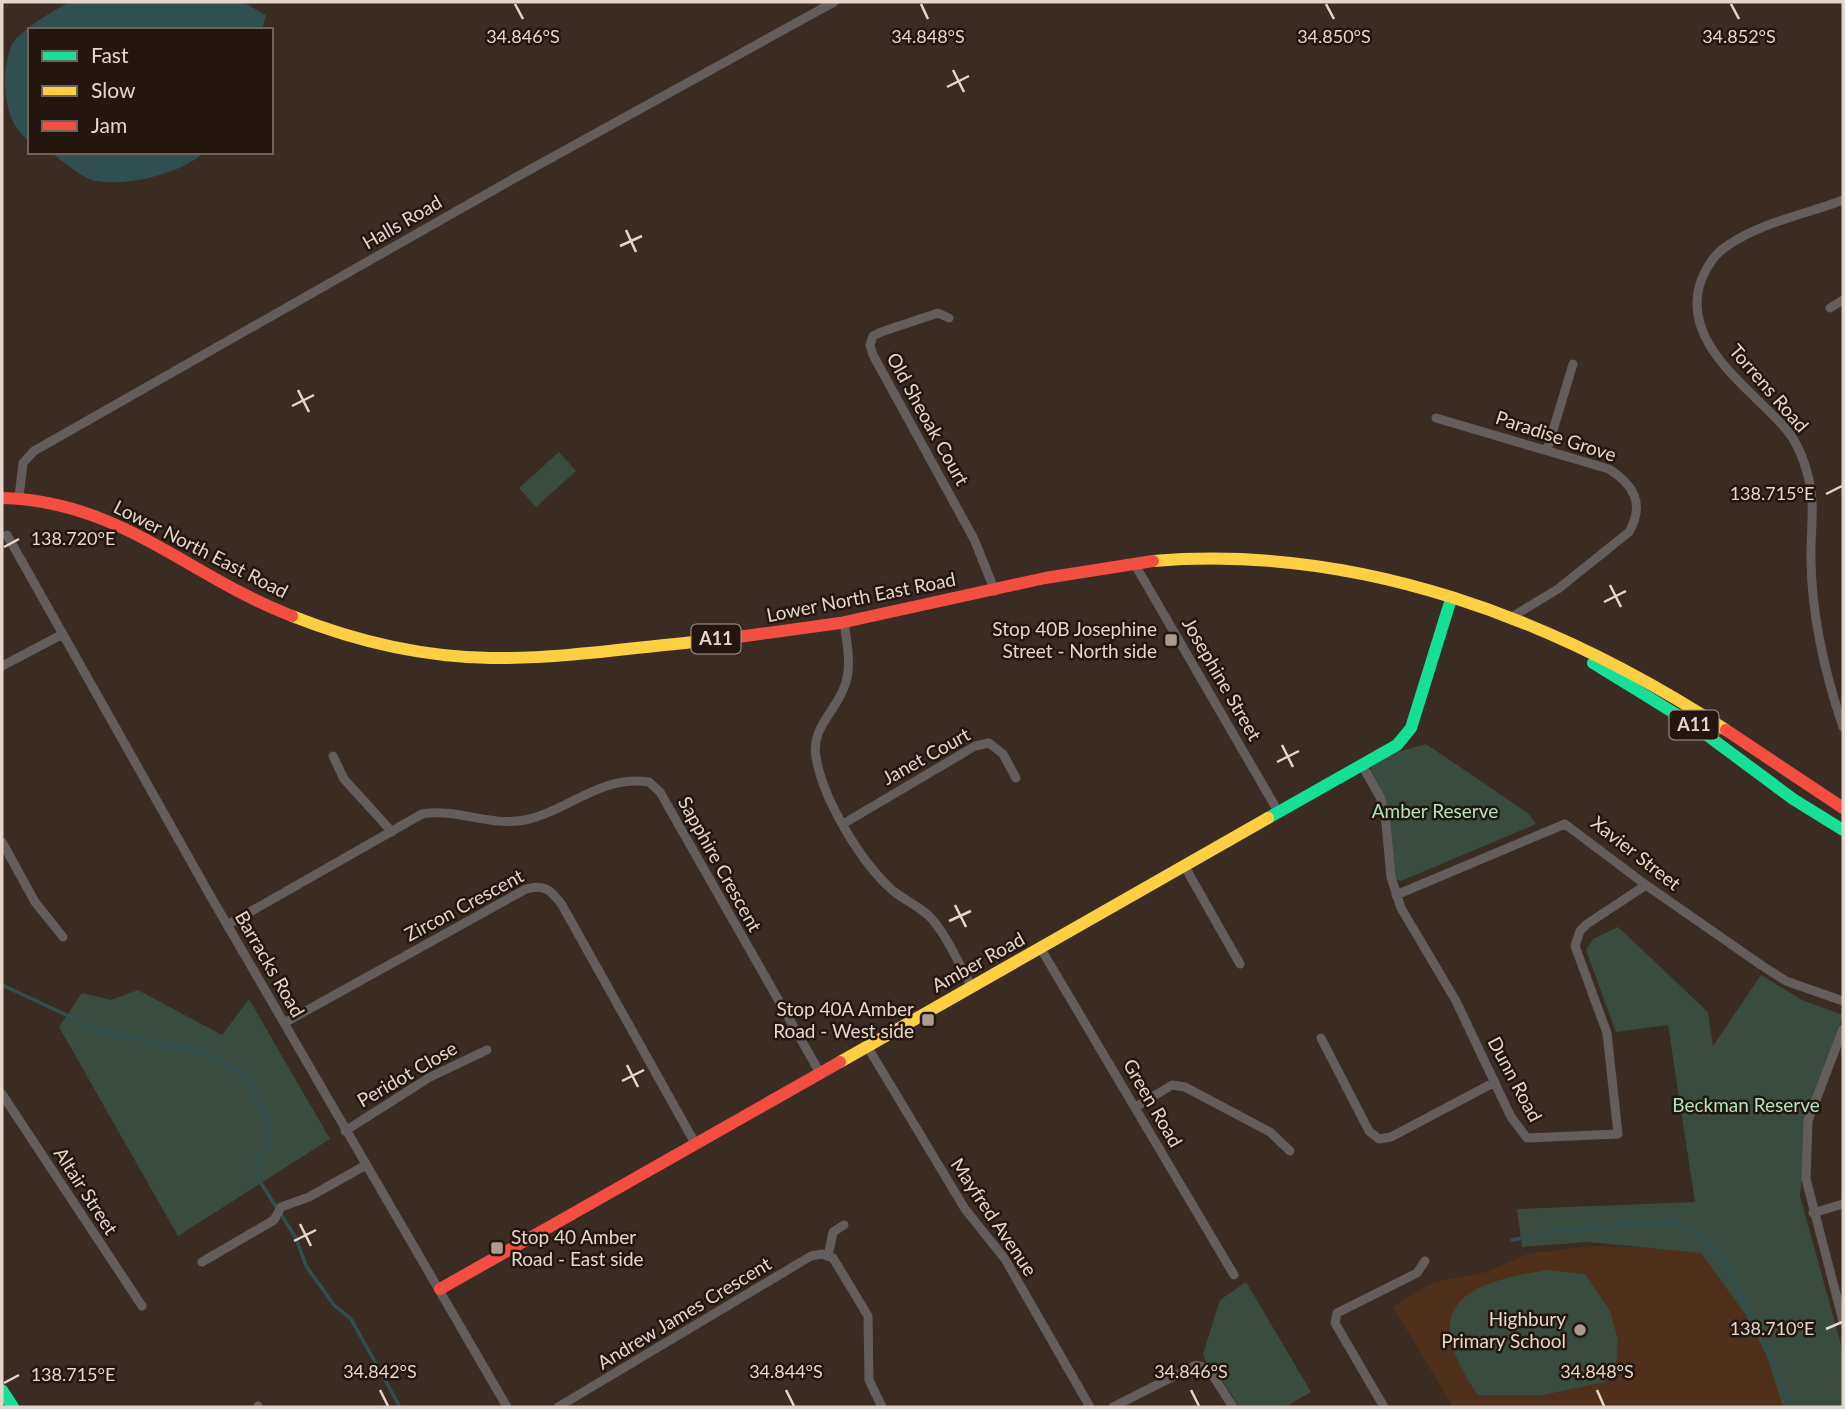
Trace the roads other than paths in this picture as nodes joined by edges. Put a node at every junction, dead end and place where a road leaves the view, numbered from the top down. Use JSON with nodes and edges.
{"nodes":[{"id":1,"x":834,"y":2,"type":"edge"},
{"id":2,"x":1843,"y":200,"type":"edge"},
{"id":3,"x":1843,"y":300,"type":"edge"},
{"id":4,"x":1830,"y":309,"type":"dead end"},
{"id":5,"x":949,"y":318,"type":"dead end"},
{"id":6,"x":1573,"y":364,"type":"dead end"},
{"id":7,"x":1436,"y":418,"type":"dead end"},
{"id":8,"x":1547,"y":450,"type":"junction"},
{"id":9,"x":19,"y":497,"type":"junction"},
{"id":10,"x":2,"y":498,"type":"edge"},
{"id":11,"x":7,"y":536,"type":"dead end"},
{"id":12,"x":1135,"y":563,"type":"junction"},
{"id":13,"x":995,"y":591,"type":"junction"},
{"id":14,"x":1451,"y":599,"type":"junction"},
{"id":15,"x":1508,"y":619,"type":"junction"},
{"id":16,"x":844,"y":622,"type":"junction"},
{"id":17,"x":1538,"y":629,"type":"junction"},
{"id":18,"x":63,"y":634,"type":"junction"},
{"id":19,"x":2,"y":666,"type":"edge"},
{"id":20,"x":1843,"y":727,"type":"edge"},
{"id":21,"x":334,"y":756,"type":"dead end"},
{"id":22,"x":1362,"y":765,"type":"junction"},
{"id":23,"x":1016,"y":778,"type":"dead end"},
{"id":24,"x":1837,"y":799,"type":"edge"},
{"id":25,"x":1843,"y":808,"type":"edge"},
{"id":26,"x":1279,"y":813,"type":"junction"},
{"id":27,"x":843,"y":824,"type":"junction"},
{"id":28,"x":1843,"y":830,"type":"edge"},
{"id":29,"x":392,"y":832,"type":"junction"},
{"id":30,"x":2,"y":842,"type":"edge"},
{"id":31,"x":1185,"y":867,"type":"junction"},
{"id":32,"x":1646,"y":885,"type":"junction"},
{"id":33,"x":1396,"y":895,"type":"junction"},
{"id":34,"x":227,"y":925,"type":"junction"},
{"id":35,"x":63,"y":937,"type":"dead end"},
{"id":36,"x":1041,"y":948,"type":"junction"},
{"id":37,"x":1240,"y":964,"type":"dead end"},
{"id":38,"x":972,"y":987,"type":"junction"},
{"id":39,"x":1843,"y":1001,"type":"edge"},
{"id":40,"x":284,"y":1023,"type":"junction"},
{"id":41,"x":1843,"y":1029,"type":"edge"},
{"id":42,"x":1321,"y":1038,"type":"dead end"},
{"id":43,"x":867,"y":1046,"type":"junction"},
{"id":44,"x":487,"y":1050,"type":"dead end"},
{"id":45,"x":820,"y":1073,"type":"junction"},
{"id":46,"x":1496,"y":1083,"type":"junction"},
{"id":47,"x":2,"y":1094,"type":"edge"},
{"id":48,"x":1136,"y":1107,"type":"junction"},
{"id":49,"x":345,"y":1131,"type":"junction"},
{"id":50,"x":696,"y":1145,"type":"junction"},
{"id":51,"x":1290,"y":1150,"type":"dead end"},
{"id":52,"x":366,"y":1165,"type":"junction"},
{"id":53,"x":1843,"y":1205,"type":"edge"},
{"id":54,"x":1813,"y":1213,"type":"junction"},
{"id":55,"x":844,"y":1225,"type":"dead end"},
{"id":56,"x":828,"y":1256,"type":"junction"},
{"id":57,"x":1424,"y":1261,"type":"dead end"},
{"id":58,"x":202,"y":1262,"type":"dead end"},
{"id":59,"x":1234,"y":1275,"type":"dead end"},
{"id":60,"x":440,"y":1289,"type":"junction"},
{"id":61,"x":142,"y":1307,"type":"dead end"},
{"id":62,"x":1843,"y":1321,"type":"edge"},
{"id":63,"x":2,"y":1390,"type":"edge"},
{"id":64,"x":13,"y":1407,"type":"edge"},
{"id":65,"x":507,"y":1407,"type":"edge"},
{"id":66,"x":558,"y":1407,"type":"edge"},
{"id":67,"x":882,"y":1407,"type":"edge"},
{"id":68,"x":1090,"y":1407,"type":"edge"},
{"id":69,"x":1113,"y":1407,"type":"edge"},
{"id":70,"x":1233,"y":1407,"type":"edge"},
{"id":71,"x":1384,"y":1407,"type":"edge"}],
"edges":[{"from":1,"to":9,"type":"street","name":"Halls Road"},
{"from":2,"to":20,"type":"street","name":"Torrens Road"},
{"from":3,"to":4,"type":"street"},
{"from":5,"to":13,"type":"street","name":"Old Sheoak Court"},
{"from":6,"to":8,"type":"street"},
{"from":7,"to":8,"type":"street","name":"Paradise Grove"},
{"from":8,"to":15,"type":"street","name":"Paradise Grove"},
{"from":9,"to":10,"type":"main road","name":"Lower North East Road","number":"A11"},
{"from":9,"to":16,"type":"main road","name":"Lower North East Road","number":"A11"},
{"from":11,"to":18,"type":"street","name":"Barracks Road"},
{"from":12,"to":13,"type":"main road","name":"Lower North East Road","number":"A11"},
{"from":12,"to":14,"type":"main road","name":"Lower North East Road","number":"A11"},
{"from":12,"to":26,"type":"street","name":"Josephine Street"},
{"from":13,"to":16,"type":"main road","name":"Lower North East Road","number":"A11"},
{"from":14,"to":15,"type":"main road","name":"Lower North East Road","number":"A11"},
{"from":14,"to":22,"type":"main road","name":"Amber Road"},
{"from":15,"to":17,"type":"main road","name":"Lower North East Road","number":"A11"},
{"from":16,"to":27,"type":"street"},
{"from":17,"to":24,"type":"main road","name":"Lower North East Road","number":"A11"},
{"from":17,"to":28,"type":"main road","name":"Lower North East Road","number":"A11"},
{"from":18,"to":19,"type":"street"},
{"from":18,"to":34,"type":"street","name":"Barracks Road"},
{"from":21,"to":29,"type":"street"},
{"from":22,"to":26,"type":"main road","name":"Amber Road"},
{"from":22,"to":33,"type":"street","name":"Dunn Road"},
{"from":23,"to":27,"type":"street","name":"Janet Court"},
{"from":24,"to":25,"type":"main road","name":"Lower North East Road","number":"A11"},
{"from":26,"to":31,"type":"main road","name":"Amber Road"},
{"from":27,"to":38,"type":"street"},
{"from":29,"to":34,"type":"street","name":"Sapphire Crescent"},
{"from":29,"to":45,"type":"street","name":"Sapphire Crescent"},
{"from":30,"to":35,"type":"street"},
{"from":31,"to":36,"type":"main road","name":"Amber Road"},
{"from":31,"to":37,"type":"street"},
{"from":32,"to":33,"type":"street","name":"Xavier Street"},
{"from":32,"to":39,"type":"street","name":"Xavier Street"},
{"from":32,"to":46,"type":"street","name":"Dunn Road"},
{"from":33,"to":46,"type":"street","name":"Dunn Road"},
{"from":34,"to":40,"type":"street","name":"Barracks Road"},
{"from":36,"to":38,"type":"main road","name":"Amber Road"},
{"from":36,"to":48,"type":"street","name":"Green Road"},
{"from":38,"to":43,"type":"main road","name":"Amber Road"},
{"from":40,"to":49,"type":"street","name":"Barracks Road"},
{"from":40,"to":50,"type":"street","name":"Zircon Crescent"},
{"from":41,"to":54,"type":"street"},
{"from":42,"to":46,"type":"street"},
{"from":43,"to":45,"type":"main road","name":"Amber Road"},
{"from":43,"to":68,"type":"street","name":"Mayfred Avenue"},
{"from":44,"to":49,"type":"street","name":"Peridot Close"},
{"from":45,"to":50,"type":"main road","name":"Amber Road"},
{"from":47,"to":61,"type":"street","name":"Altair Street"},
{"from":48,"to":51,"type":"street"},
{"from":48,"to":59,"type":"street","name":"Green Road"},
{"from":49,"to":52,"type":"street","name":"Barracks Road"},
{"from":50,"to":60,"type":"main road","name":"Amber Road"},
{"from":52,"to":58,"type":"street"},
{"from":52,"to":60,"type":"street","name":"Barracks Road"},
{"from":53,"to":54,"type":"street"},
{"from":54,"to":62,"type":"street"},
{"from":55,"to":56,"type":"street"},
{"from":56,"to":66,"type":"street","name":"Andrew James Crescent"},
{"from":56,"to":67,"type":"street"},
{"from":57,"to":71,"type":"street"},
{"from":60,"to":65,"type":"street","name":"Barracks Road"},
{"from":63,"to":64,"type":"main road"},
{"from":69,"to":70,"type":"street"}]}
